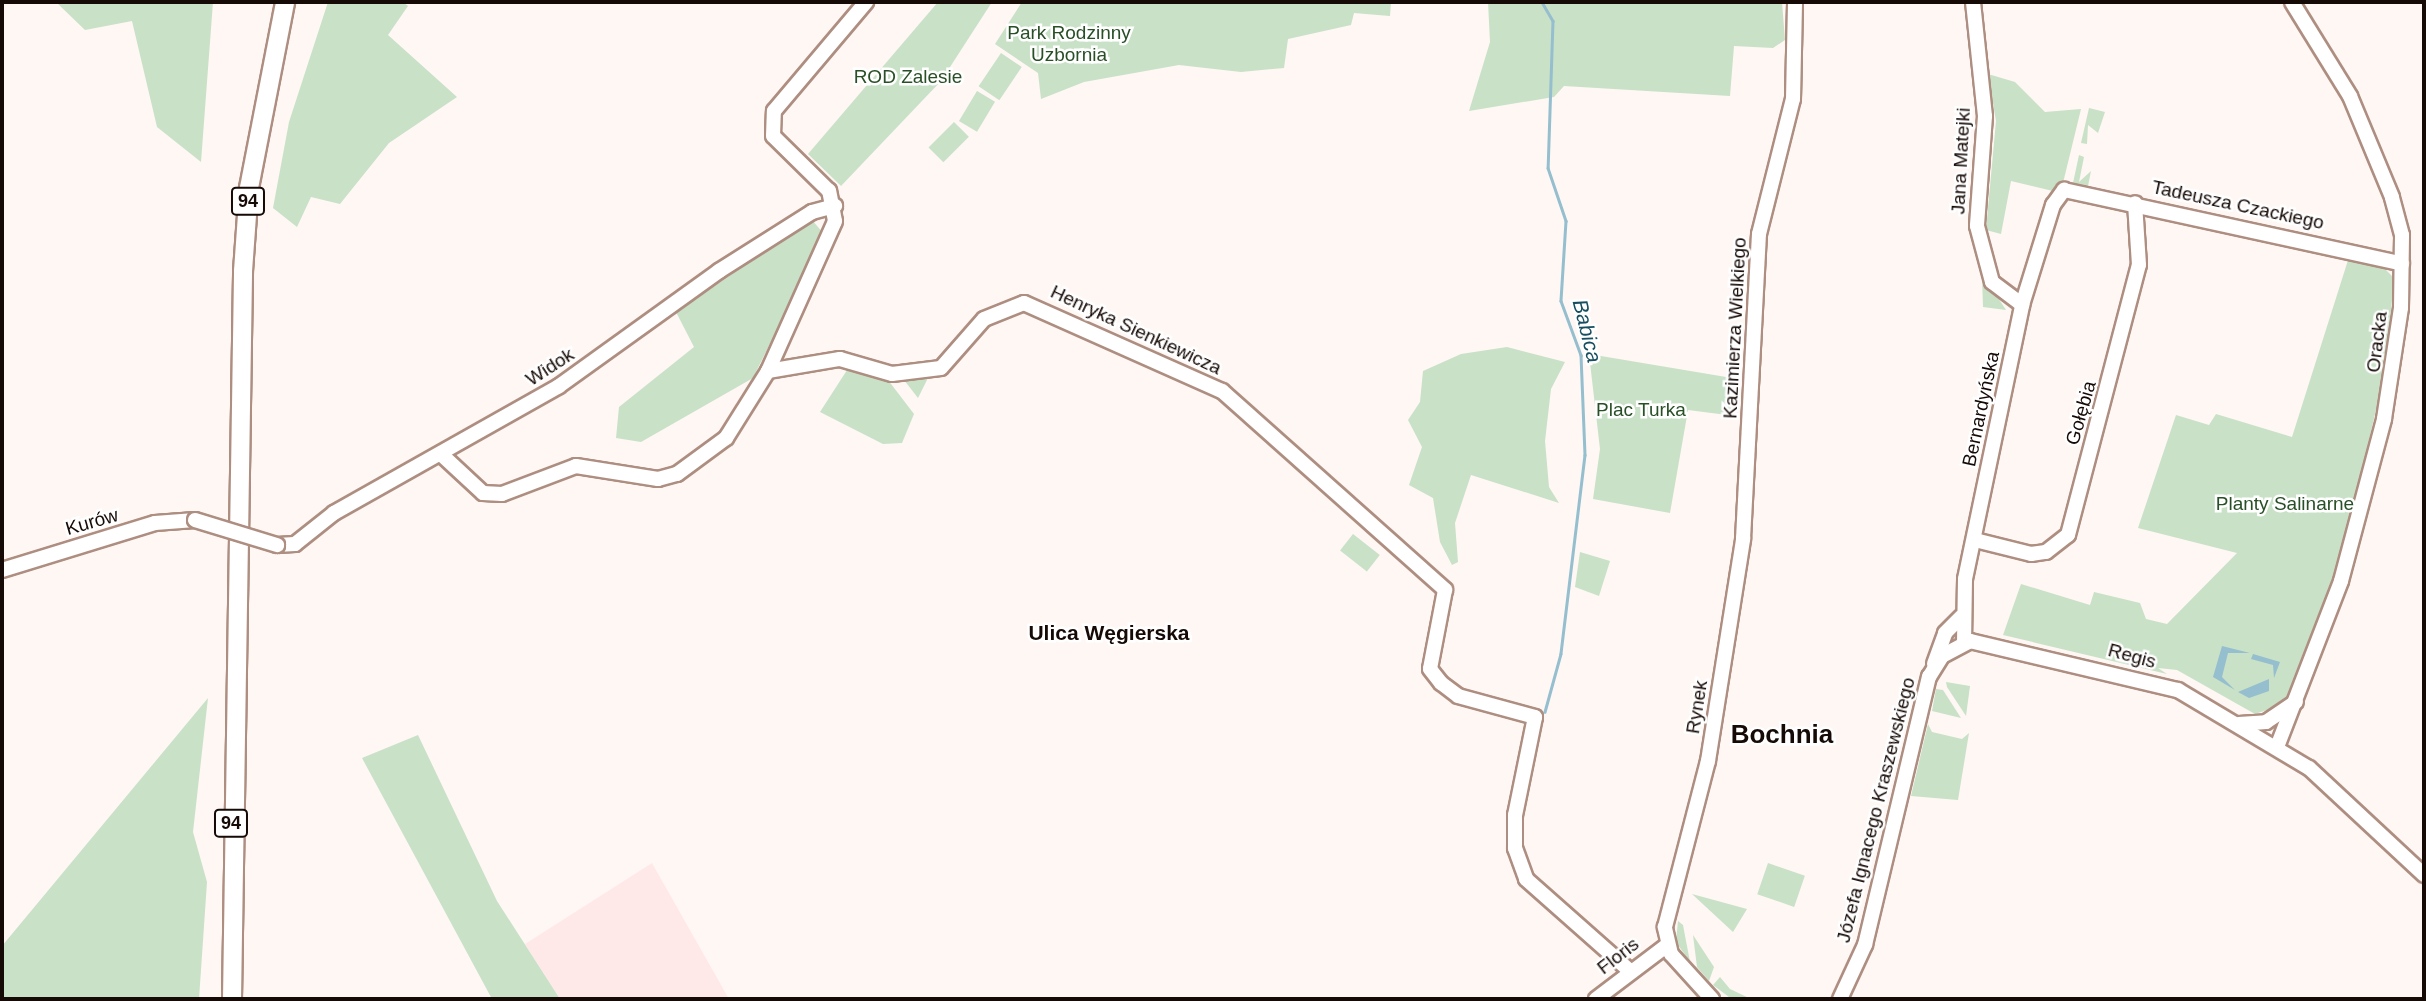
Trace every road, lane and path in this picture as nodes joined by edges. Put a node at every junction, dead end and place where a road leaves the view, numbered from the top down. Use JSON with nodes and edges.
{"nodes":[{"id":1,"x":285,"y":2,"type":"edge"},
{"id":2,"x":866,"y":2,"type":"edge"},
{"id":3,"x":1795,"y":2,"type":"edge"},
{"id":4,"x":1973,"y":2,"type":"edge"},
{"id":5,"x":2292,"y":2,"type":"edge"},
{"id":6,"x":2064,"y":190,"type":"joint"},
{"id":7,"x":2135,"y":203,"type":"junction"},
{"id":8,"x":835,"y":206,"type":"junction"},
{"id":9,"x":2402,"y":264,"type":"junction"},
{"id":10,"x":2022,"y":305,"type":"junction"},
{"id":11,"x":768,"y":371,"type":"junction"},
{"id":12,"x":442,"y":455,"type":"junction"},
{"id":13,"x":195,"y":520,"type":"joint"},
{"id":14,"x":1975,"y":540,"type":"junction"},
{"id":15,"x":2,"y":570,"type":"edge"},
{"id":16,"x":1961,"y":617,"type":"junction"},
{"id":17,"x":1964,"y":642,"type":"junction"},
{"id":18,"x":1725,"y":659,"type":"joint"},
{"id":19,"x":1931,"y":672,"type":"junction"},
{"id":20,"x":2298,"y":700,"type":"junction"},
{"id":21,"x":2238,"y":724,"type":"junction"},
{"id":22,"x":2277,"y":747,"type":"junction"},
{"id":23,"x":2424,"y":875,"type":"edge"},
{"id":24,"x":1666,"y":946,"type":"junction"},
{"id":25,"x":1629,"y":970,"type":"junction"},
{"id":26,"x":232,"y":999,"type":"edge"},
{"id":27,"x":1596,"y":999,"type":"edge"},
{"id":28,"x":1712,"y":999,"type":"edge"},
{"id":29,"x":1840,"y":999,"type":"edge"}],
"edges":[{"from":1,"to":26,"type":"main road","number":"94"},
{"from":2,"to":8,"type":"street"},
{"from":3,"to":18,"type":"street","name":"Kazimierza Wielkiego"},
{"from":4,"to":10,"type":"street","name":"Jana Matejki"},
{"from":5,"to":9,"type":"street","name":"Oracka"},
{"from":6,"to":7,"type":"street","name":"Tadeusza Czackiego"},
{"from":6,"to":10,"type":"street","name":"Bernardyńska"},
{"from":7,"to":9,"type":"street","name":"Tadeusza Czackiego"},
{"from":7,"to":14,"type":"street","name":"Gołębia"},
{"from":8,"to":11,"type":"street"},
{"from":8,"to":12,"type":"street","name":"Widok"},
{"from":9,"to":20,"type":"street","name":"Oracka"},
{"from":10,"to":14,"type":"street","name":"Bernardyńska"},
{"from":11,"to":12,"type":"street"},
{"from":11,"to":25,"type":"street","name":"Henryka Sienkiewicza"},
{"from":12,"to":13,"type":"street","name":"Widok","bridge":true},
{"from":13,"to":15,"type":"street","name":"Kurów"},
{"from":14,"to":16,"type":"street","name":"Bernardyńska"},
{"from":16,"to":17,"type":"street","name":"Bernardyńska"},
{"from":16,"to":19,"type":"street"},
{"from":17,"to":19,"type":"street","name":"Józefa Ignacego Kraszewskiego"},
{"from":17,"to":21,"type":"street","name":"Regis"},
{"from":18,"to":24,"type":"street","name":"Rynek"},
{"from":19,"to":29,"type":"street","name":"Józefa Ignacego Kraszewskiego"},
{"from":20,"to":21,"type":"street"},
{"from":20,"to":22,"type":"street","name":"Oracka"},
{"from":21,"to":22,"type":"street","name":"Regis"},
{"from":22,"to":23,"type":"street","name":"Regis"},
{"from":24,"to":25,"type":"street","name":"Floris"},
{"from":24,"to":28,"type":"street"},
{"from":25,"to":27,"type":"street","name":"Floris"}]}
